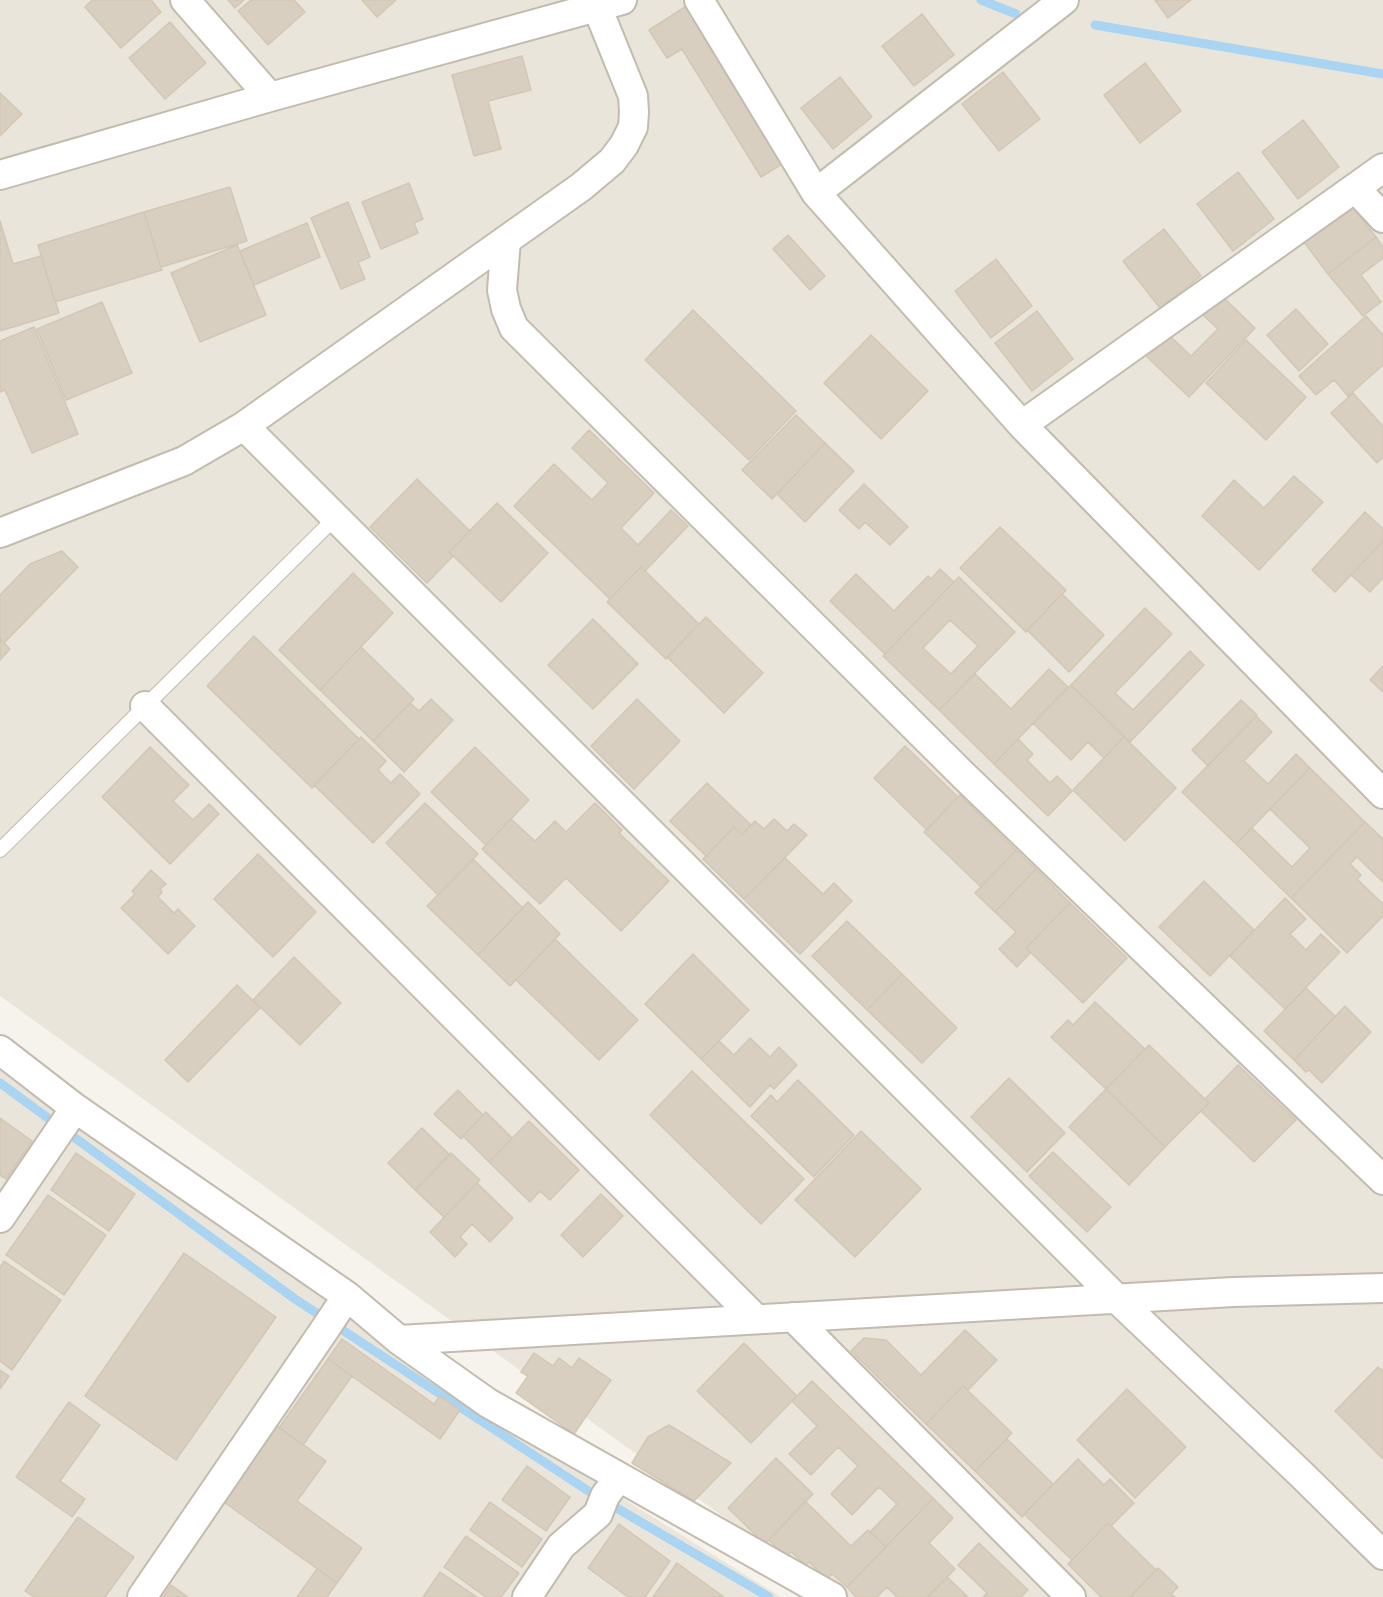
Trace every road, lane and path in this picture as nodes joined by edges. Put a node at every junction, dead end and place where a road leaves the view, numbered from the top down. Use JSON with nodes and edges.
{"nodes":[{"id":1,"x":185,"y":0,"type":"edge"},
{"id":2,"x":699,"y":0,"type":"edge"},
{"id":3,"x":1064,"y":0,"type":"edge"},
{"id":4,"x":610,"y":3,"type":"edge"},
{"id":5,"x":270,"y":97,"type":"junction"},
{"id":6,"x":1383,"y":168,"type":"edge"},
{"id":7,"x":0,"y":175,"type":"edge"},
{"id":8,"x":1356,"y":189,"type":"junction"},
{"id":9,"x":816,"y":193,"type":"junction"},
{"id":10,"x":1383,"y":218,"type":"edge"},
{"id":11,"x":506,"y":240,"type":"junction"},
{"id":12,"x":1022,"y":425,"type":"junction"},
{"id":13,"x":244,"y":426,"type":"junction"},
{"id":14,"x":335,"y":518,"type":"junction"},
{"id":15,"x":0,"y":533,"type":"edge"},
{"id":16,"x":145,"y":706,"type":"junction"},
{"id":17,"x":1383,"y":794,"type":"edge"},
{"id":18,"x":0,"y":850,"type":"edge"},
{"id":19,"x":0,"y":1050,"type":"edge"},
{"id":20,"x":67,"y":1120,"type":"junction"},
{"id":21,"x":1383,"y":1180,"type":"edge"},
{"id":22,"x":0,"y":1218,"type":"edge"},
{"id":23,"x":1383,"y":1288,"type":"edge"},
{"id":24,"x":1116,"y":1298,"type":"junction"},
{"id":25,"x":336,"y":1313,"type":"junction"},
{"id":26,"x":793,"y":1317,"type":"junction"},
{"id":27,"x":756,"y":1319,"type":"junction"},
{"id":28,"x":399,"y":1340,"type":"junction"},
{"id":29,"x":607,"y":1496,"type":"junction"},
{"id":30,"x":1383,"y":1555,"type":"edge"},
{"id":31,"x":142,"y":1597,"type":"edge"},
{"id":32,"x":527,"y":1597,"type":"edge"},
{"id":33,"x":832,"y":1597,"type":"edge"},
{"id":34,"x":1071,"y":1597,"type":"edge"}],
"edges":[{"from":1,"to":5,"type":"street"},
{"from":2,"to":9,"type":"street"},
{"from":3,"to":9,"type":"street"},
{"from":4,"to":5,"type":"street"},
{"from":4,"to":11,"type":"street"},
{"from":5,"to":7,"type":"street"},
{"from":6,"to":8,"type":"street"},
{"from":8,"to":10,"type":"street"},
{"from":8,"to":12,"type":"street"},
{"from":9,"to":12,"type":"street"},
{"from":11,"to":13,"type":"street"},
{"from":11,"to":21,"type":"street"},
{"from":12,"to":17,"type":"street"},
{"from":13,"to":14,"type":"street"},
{"from":13,"to":15,"type":"street"},
{"from":14,"to":16,"type":"lane"},
{"from":14,"to":24,"type":"street"},
{"from":16,"to":18,"type":"lane"},
{"from":16,"to":27,"type":"street"},
{"from":19,"to":20,"type":"street"},
{"from":20,"to":22,"type":"street"},
{"from":20,"to":25,"type":"street"},
{"from":23,"to":24,"type":"street"},
{"from":24,"to":26,"type":"street"},
{"from":24,"to":30,"type":"street"},
{"from":25,"to":28,"type":"street"},
{"from":25,"to":31,"type":"street"},
{"from":26,"to":27,"type":"street"},
{"from":26,"to":34,"type":"street"},
{"from":27,"to":28,"type":"street"},
{"from":28,"to":29,"type":"street"},
{"from":29,"to":32,"type":"street"},
{"from":29,"to":33,"type":"street"}]}
